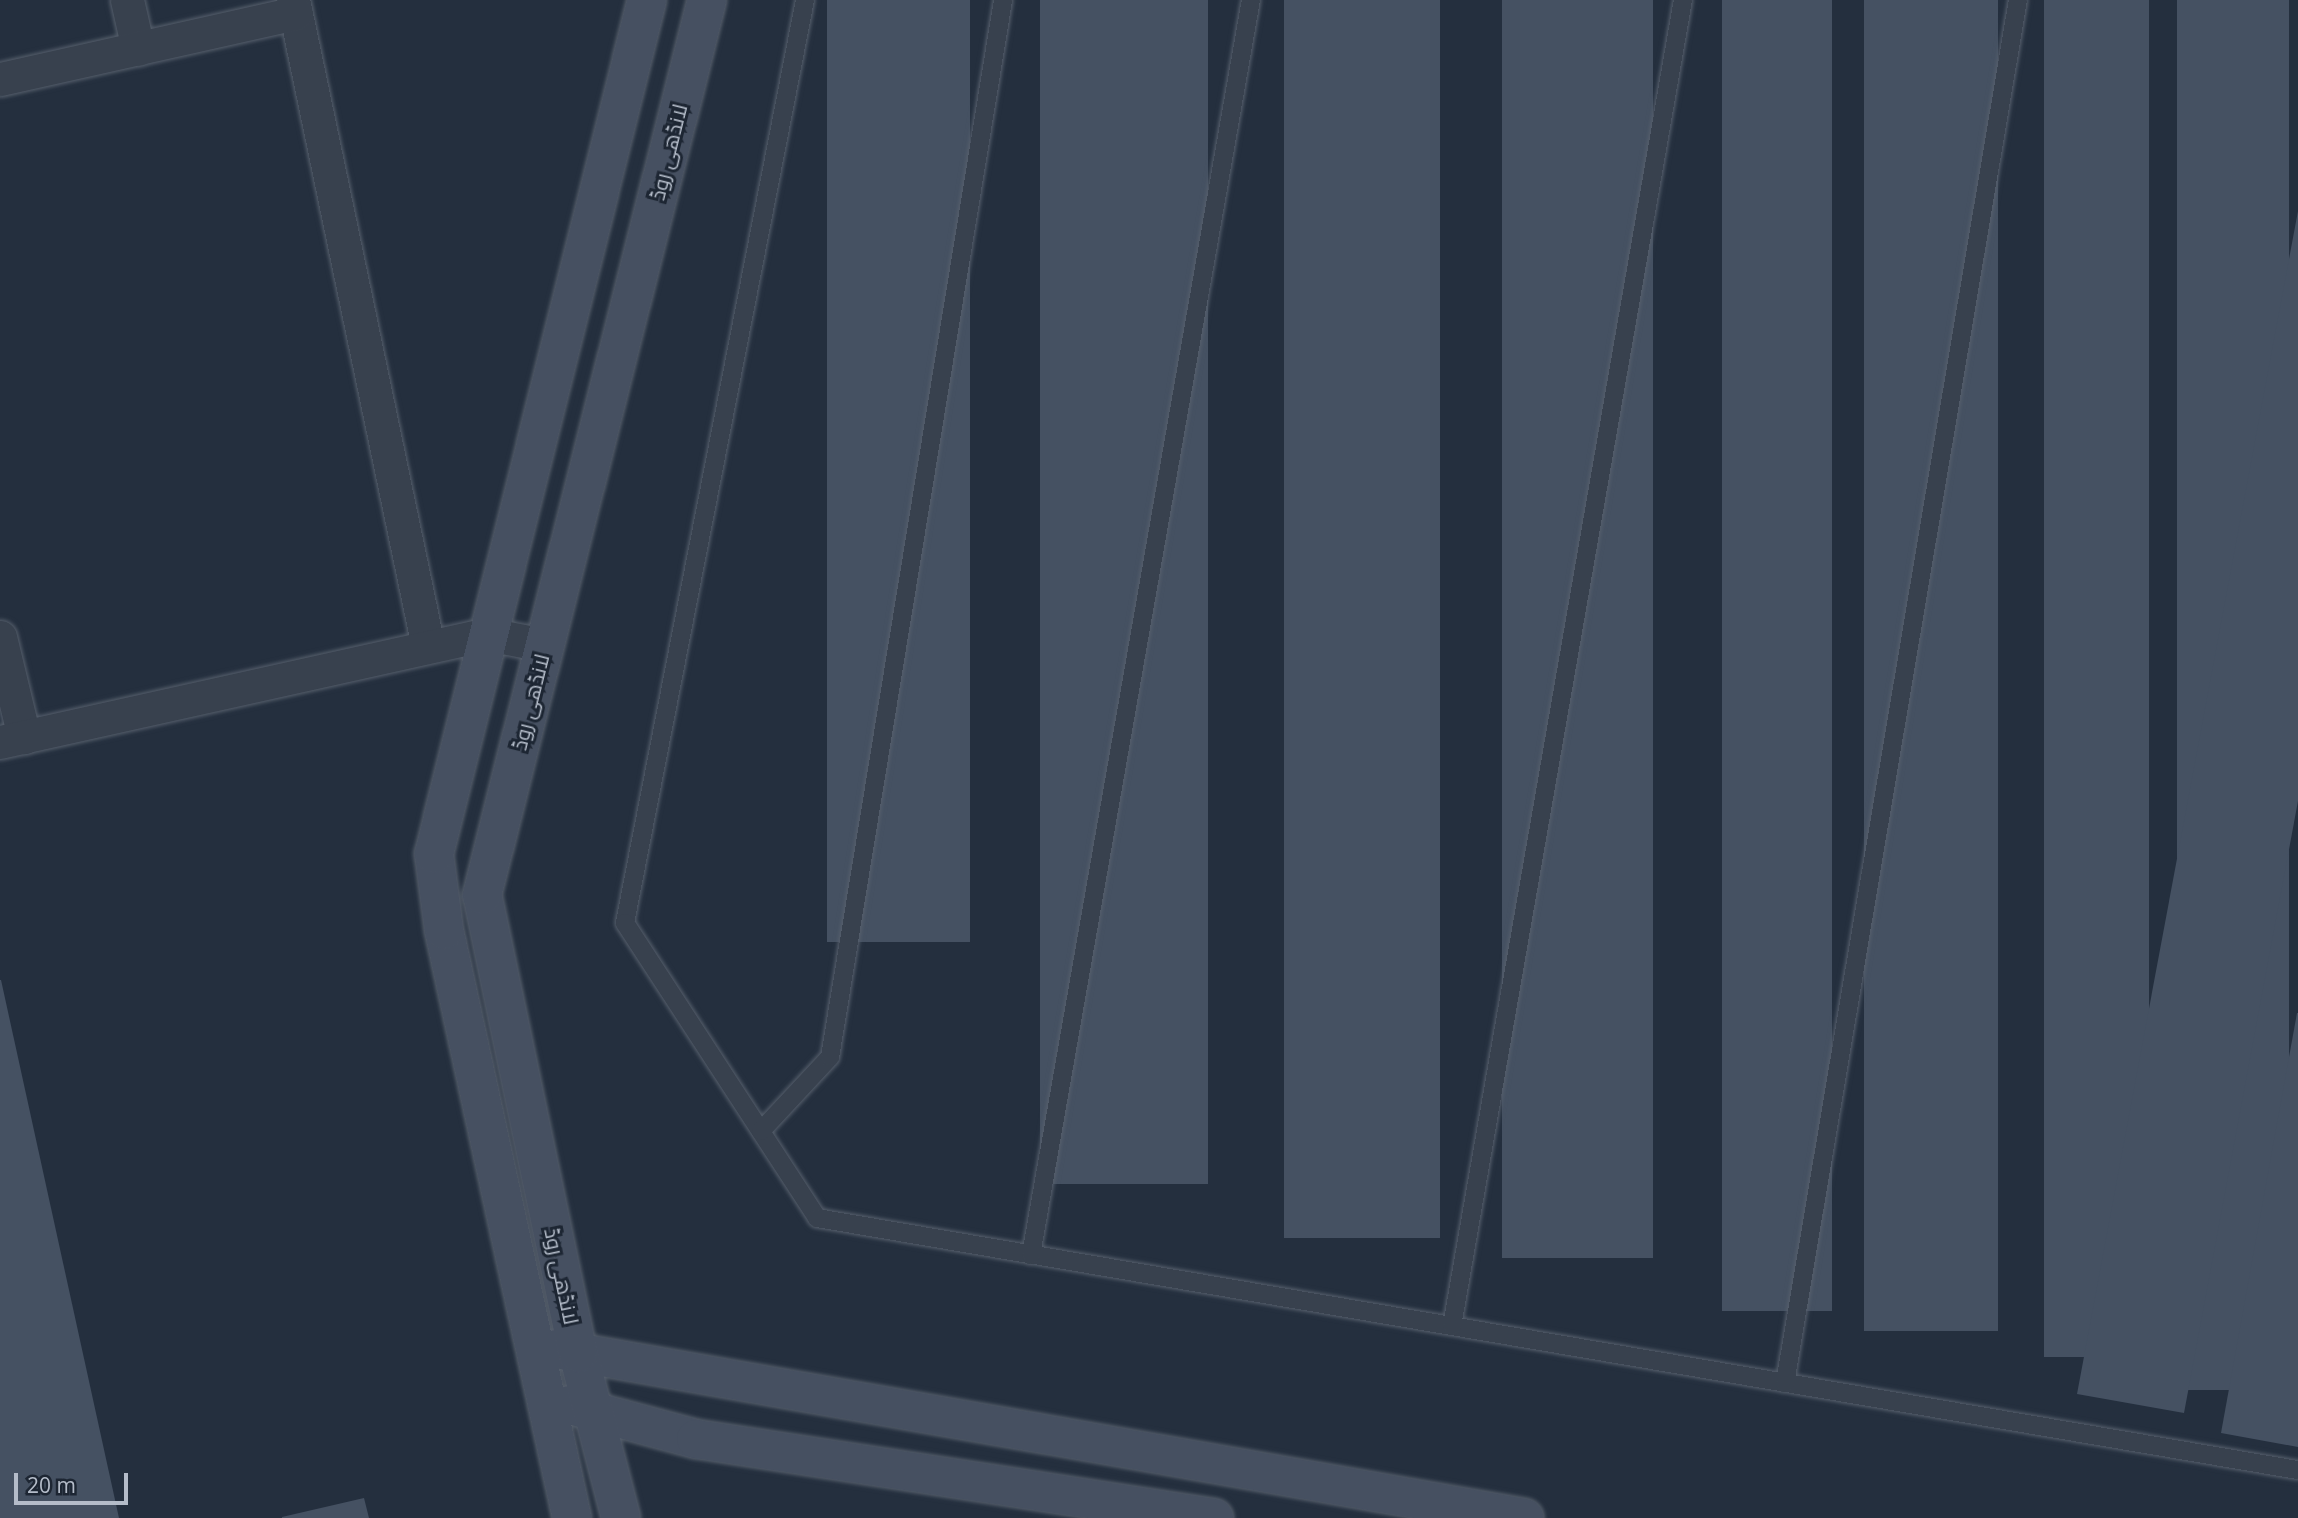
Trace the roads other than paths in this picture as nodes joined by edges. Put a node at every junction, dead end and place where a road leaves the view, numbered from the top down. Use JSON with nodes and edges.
{"nodes":[{"id":1,"x":127,"y":0,"type":"edge"},
{"id":2,"x":647,"y":0,"type":"edge"},
{"id":3,"x":707,"y":0,"type":"edge"},
{"id":4,"x":805,"y":0,"type":"edge"},
{"id":5,"x":1003,"y":0,"type":"edge"},
{"id":6,"x":1251,"y":0,"type":"edge"},
{"id":7,"x":1683,"y":0,"type":"edge"},
{"id":8,"x":2018,"y":0,"type":"edge"},
{"id":9,"x":295,"y":6,"type":"edge"},
{"id":10,"x":138,"y":49,"type":"junction"},
{"id":11,"x":0,"y":79,"type":"edge"},
{"id":12,"x":487,"y":634,"type":"junction"},
{"id":13,"x":0,"y":637,"type":"edge"},
{"id":14,"x":544,"y":645,"type":"junction"},
{"id":15,"x":428,"y":646,"type":"junction"},
{"id":16,"x":12,"y":739,"type":"edge"},
{"id":17,"x":761,"y":1131,"type":"junction"},
{"id":18,"x":1031,"y":1255,"type":"junction"},
{"id":19,"x":1452,"y":1326,"type":"junction"},
{"id":20,"x":534,"y":1346,"type":"junction"},
{"id":21,"x":578,"y":1353,"type":"junction"},
{"id":22,"x":1785,"y":1383,"type":"junction"},
{"id":23,"x":547,"y":1402,"type":"junction"},
{"id":24,"x":592,"y":1408,"type":"junction"},
{"id":25,"x":2298,"y":1470,"type":"edge"},
{"id":26,"x":572,"y":1518,"type":"edge"},
{"id":27,"x":621,"y":1518,"type":"edge"},
{"id":28,"x":1214,"y":1518,"type":"edge"},
{"id":29,"x":1524,"y":1518,"type":"edge"}],
"edges":[{"from":1,"to":10,"type":"street"},
{"from":2,"to":12,"type":"main road","name":"لانڈھی روڈ"},
{"from":3,"to":14,"type":"main road","name":"لانڈھی روڈ"},
{"from":4,"to":17,"type":"lane"},
{"from":5,"to":17,"type":"lane"},
{"from":6,"to":18,"type":"lane"},
{"from":7,"to":19,"type":"lane"},
{"from":8,"to":22,"type":"lane"},
{"from":9,"to":10,"type":"street"},
{"from":9,"to":15,"type":"street"},
{"from":10,"to":11,"type":"street"},
{"from":12,"to":14,"type":"street"},
{"from":12,"to":15,"type":"street"},
{"from":12,"to":20,"type":"main road","name":"لانڈھی روڈ"},
{"from":13,"to":16,"type":"street"},
{"from":14,"to":21,"type":"main road","name":"لانڈھی روڈ"},
{"from":15,"to":16,"type":"street"},
{"from":17,"to":18,"type":"lane"},
{"from":18,"to":19,"type":"lane"},
{"from":19,"to":22,"type":"lane"},
{"from":20,"to":21,"type":"main road"},
{"from":20,"to":23,"type":"main road","name":"لانڈھی روڈ"},
{"from":21,"to":24,"type":"main road","name":"لانڈھی روڈ"},
{"from":21,"to":29,"type":"main road"},
{"from":22,"to":25,"type":"lane"},
{"from":23,"to":24,"type":"main road"},
{"from":23,"to":26,"type":"main road","name":"لانڈھی روڈ"},
{"from":24,"to":27,"type":"main road","name":"لانڈھی روڈ"},
{"from":24,"to":28,"type":"main road"}]}
